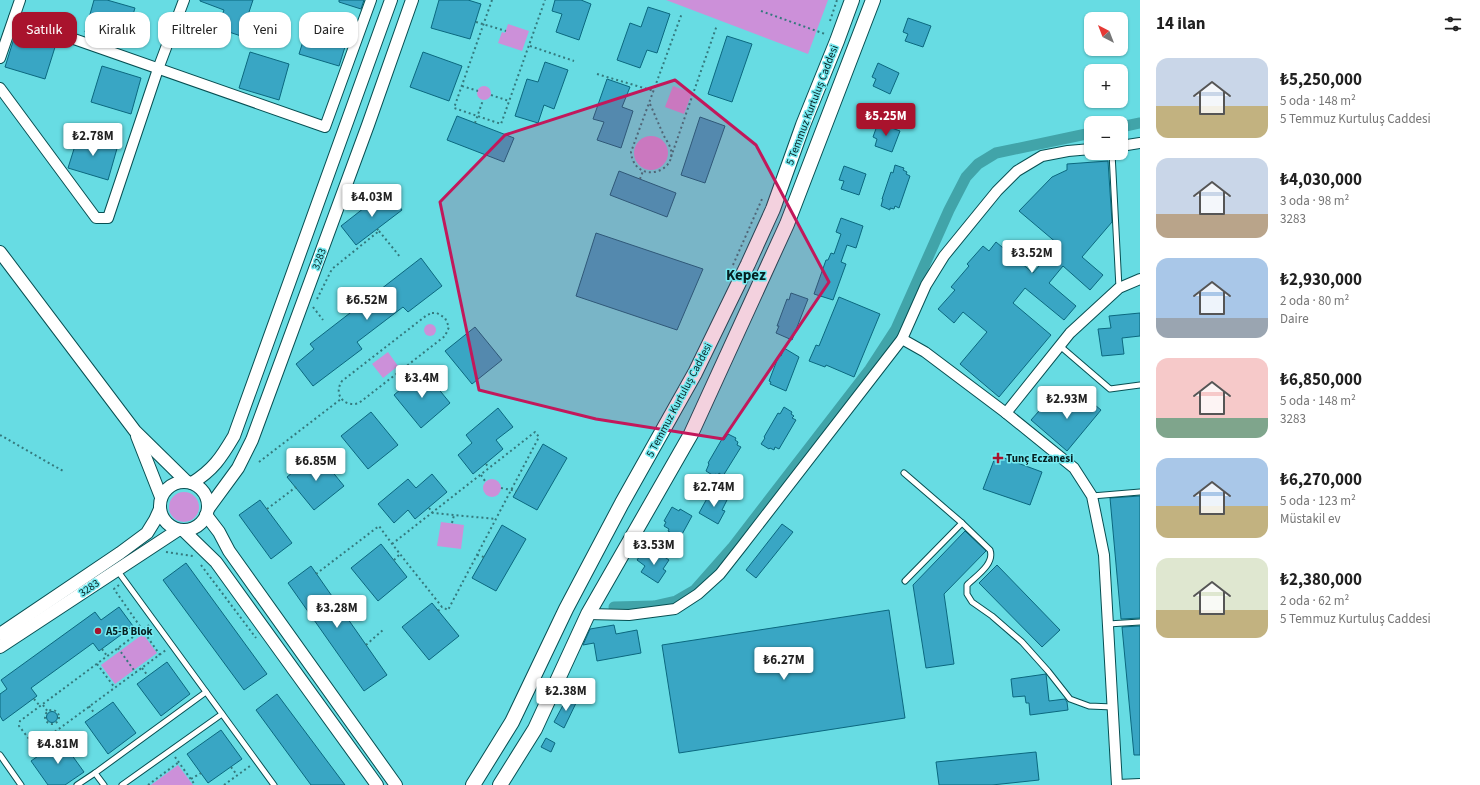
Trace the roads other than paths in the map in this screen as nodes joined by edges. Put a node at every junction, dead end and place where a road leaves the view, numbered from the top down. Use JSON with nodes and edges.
{"nodes":[{"id":1,"x":20,"y":0,"type":"edge"},
{"id":2,"x":184,"y":0,"type":"edge"},
{"id":3,"x":371,"y":0,"type":"edge"},
{"id":4,"x":391,"y":0,"type":"edge"},
{"id":5,"x":412,"y":0,"type":"edge"},
{"id":6,"x":852,"y":0,"type":"edge"},
{"id":7,"x":873,"y":0,"type":"edge"},
{"id":8,"x":16,"y":12,"type":"edge"},
{"id":9,"x":12,"y":24,"type":"edge"},
{"id":10,"x":77,"y":40,"type":"edge"},
{"id":11,"x":0,"y":58,"type":"edge"},
{"id":12,"x":158,"y":68,"type":"junction"},
{"id":13,"x":0,"y":88,"type":"edge"},
{"id":14,"x":1140,"y":143,"type":"edge"},
{"id":15,"x":1128,"y":145,"type":"edge"},
{"id":16,"x":1084,"y":150,"type":"edge"},
{"id":17,"x":1112,"y":160,"type":"edge"},
{"id":18,"x":0,"y":252,"type":"edge"},
{"id":19,"x":1140,"y":279,"type":"edge"},
{"id":20,"x":1118,"y":288,"type":"junction"},
{"id":21,"x":902,"y":339,"type":"junction"},
{"id":22,"x":1060,"y":346,"type":"junction"},
{"id":23,"x":1140,"y":386,"type":"edge"},
{"id":24,"x":1006,"y":413,"type":"junction"},
{"id":25,"x":135,"y":431,"type":"junction"},
{"id":26,"x":904,"y":474,"type":"dead end"},
{"id":27,"x":189,"y":483,"type":"junction"},
{"id":28,"x":1140,"y":492,"type":"edge"},
{"id":29,"x":1092,"y":496,"type":"junction"},
{"id":30,"x":160,"y":503,"type":"junction"},
{"id":31,"x":207,"y":512,"type":"junction"},
{"id":32,"x":962,"y":522,"type":"junction"},
{"id":33,"x":181,"y":530,"type":"junction"},
{"id":34,"x":118,"y":572,"type":"junction"},
{"id":35,"x":905,"y":581,"type":"dead end"},
{"id":36,"x":588,"y":614,"type":"junction"},
{"id":37,"x":1140,"y":622,"type":"edge"},
{"id":38,"x":1108,"y":624,"type":"junction"},
{"id":39,"x":0,"y":634,"type":"edge"},
{"id":40,"x":0,"y":647,"type":"edge"},
{"id":41,"x":206,"y":692,"type":"junction"},
{"id":42,"x":1113,"y":707,"type":"junction"},
{"id":43,"x":222,"y":714,"type":"junction"},
{"id":44,"x":0,"y":755,"type":"edge"},
{"id":45,"x":95,"y":773,"type":"junction"},
{"id":46,"x":1140,"y":784,"type":"edge"},
{"id":47,"x":21,"y":785,"type":"edge"},
{"id":48,"x":77,"y":785,"type":"edge"},
{"id":49,"x":104,"y":785,"type":"edge"},
{"id":50,"x":122,"y":785,"type":"edge"},
{"id":51,"x":274,"y":785,"type":"edge"},
{"id":52,"x":377,"y":785,"type":"edge"},
{"id":53,"x":396,"y":785,"type":"edge"},
{"id":54,"x":473,"y":785,"type":"edge"},
{"id":55,"x":500,"y":785,"type":"edge"},
{"id":56,"x":1117,"y":785,"type":"edge"}],
"edges":[{"from":1,"to":8,"type":"street"},
{"from":2,"to":12,"type":"street"},
{"from":3,"to":12,"type":"street"},
{"from":4,"to":27,"type":"street","name":"3283"},
{"from":5,"to":31,"type":"street","name":"3283"},
{"from":6,"to":54,"type":"main road","name":"5 Temmuz Kurtuluş Caddesi"},
{"from":7,"to":36,"type":"main road","name":"5 Temmuz Kurtuluş Caddesi"},
{"from":9,"to":11,"type":"street"},
{"from":10,"to":12,"type":"street"},
{"from":12,"to":13,"type":"street"},
{"from":14,"to":15,"type":"street"},
{"from":16,"to":21,"type":"street"},
{"from":17,"to":20,"type":"lane"},
{"from":18,"to":25,"type":"street"},
{"from":19,"to":20,"type":"street"},
{"from":20,"to":22,"type":"street"},
{"from":21,"to":24,"type":"street"},
{"from":21,"to":36,"type":"street"},
{"from":22,"to":23,"type":"lane"},
{"from":22,"to":24,"type":"street"},
{"from":24,"to":29,"type":"street"},
{"from":25,"to":27,"type":"street"},
{"from":25,"to":30,"type":"street"},
{"from":26,"to":32,"type":"lane"},
{"from":27,"to":30,"type":"street"},
{"from":27,"to":31,"type":"street"},
{"from":28,"to":29,"type":"lane"},
{"from":29,"to":38,"type":"street"},
{"from":30,"to":33,"type":"street"},
{"from":30,"to":39,"type":"street","name":"3283"},
{"from":31,"to":33,"type":"street"},
{"from":31,"to":53,"type":"street"},
{"from":32,"to":35,"type":"lane"},
{"from":32,"to":42,"type":"lane"},
{"from":33,"to":34,"type":"street","name":"3283"},
{"from":33,"to":52,"type":"street"},
{"from":34,"to":40,"type":"street","name":"3283"},
{"from":34,"to":41,"type":"lane"},
{"from":36,"to":55,"type":"main road","name":"5 Temmuz Kurtuluş Caddesi"},
{"from":37,"to":38,"type":"lane"},
{"from":38,"to":42,"type":"street"},
{"from":41,"to":43,"type":"lane"},
{"from":41,"to":45,"type":"lane"},
{"from":42,"to":56,"type":"street"},
{"from":43,"to":50,"type":"lane"},
{"from":43,"to":51,"type":"lane"},
{"from":44,"to":47,"type":"lane"},
{"from":45,"to":48,"type":"lane"},
{"from":45,"to":49,"type":"lane"},
{"from":46,"to":56,"type":"street"}]}
